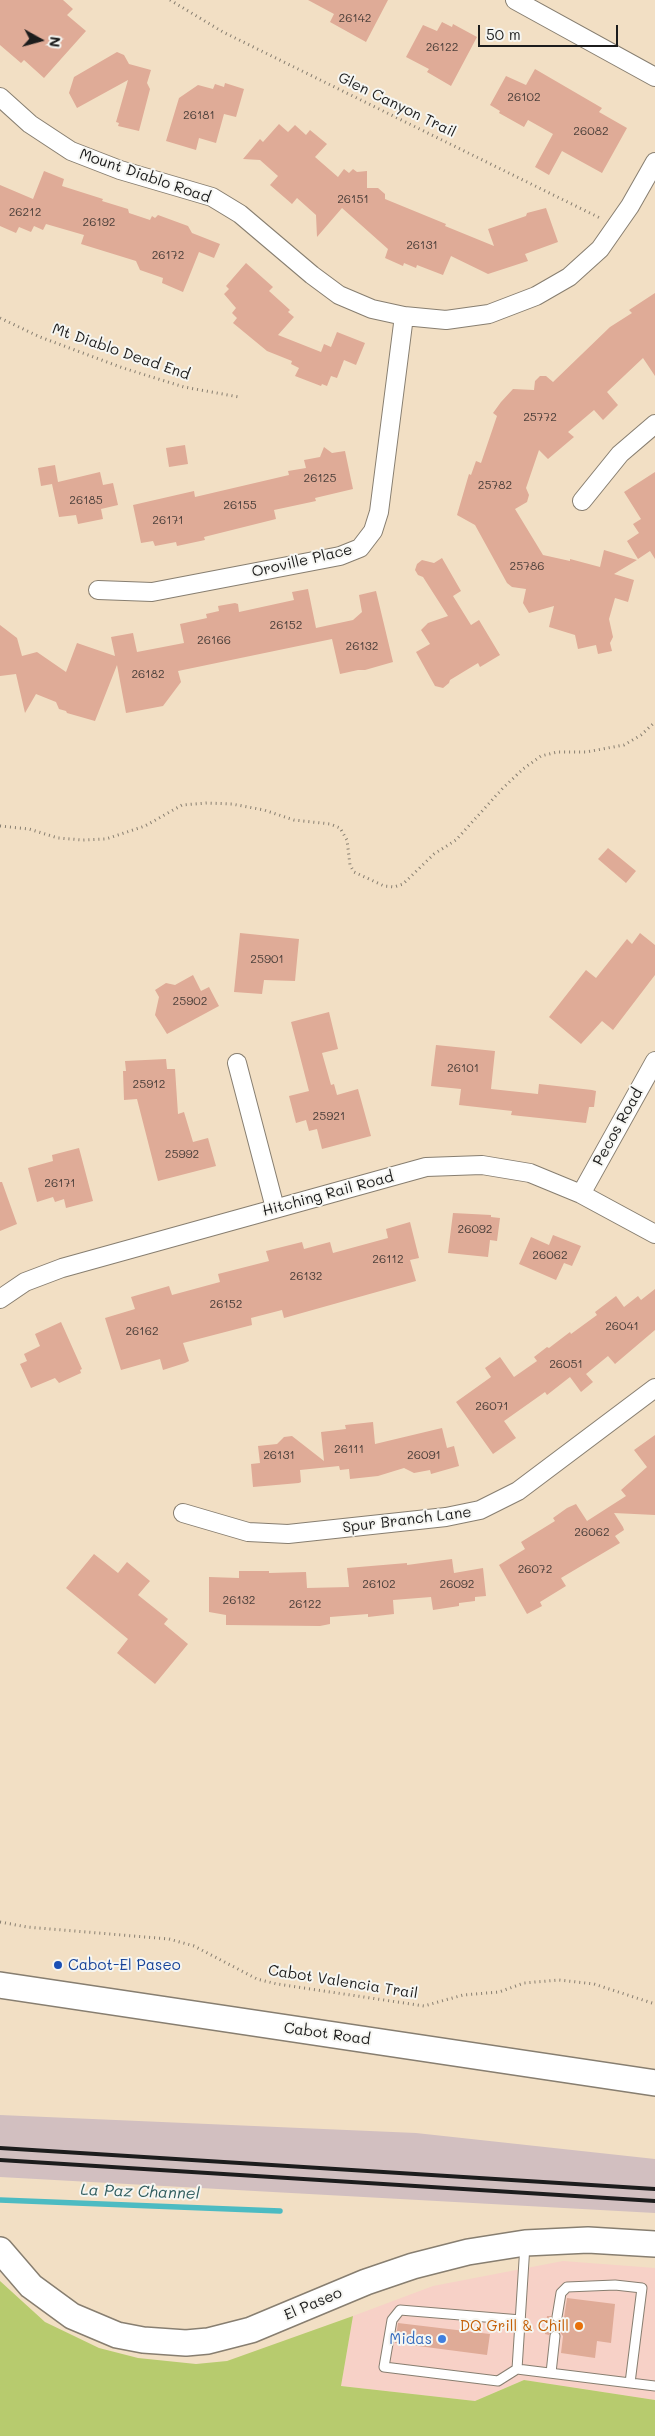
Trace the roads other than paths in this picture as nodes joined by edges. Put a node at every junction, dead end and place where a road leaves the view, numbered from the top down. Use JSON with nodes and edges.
{"nodes":[{"id":1,"x":515,"y":0,"type":"edge"},
{"id":2,"x":655,"y":77,"type":"edge"},
{"id":3,"x":0,"y":97,"type":"edge"},
{"id":4,"x":655,"y":162,"type":"edge"},
{"id":5,"x":404,"y":316,"type":"junction"},
{"id":6,"x":655,"y":424,"type":"edge"},
{"id":7,"x":582,"y":501,"type":"dead end"},
{"id":8,"x":98,"y":590,"type":"dead end"},
{"id":9,"x":655,"y":1061,"type":"edge"},
{"id":10,"x":237,"y":1063,"type":"dead end"},
{"id":11,"x":581,"y":1194,"type":"junction"},
{"id":12,"x":274,"y":1208,"type":"junction"},
{"id":13,"x":655,"y":1234,"type":"edge"},
{"id":14,"x":0,"y":1299,"type":"edge"},
{"id":15,"x":655,"y":1388,"type":"edge"},
{"id":16,"x":183,"y":1513,"type":"dead end"},
{"id":17,"x":0,"y":1985,"type":"edge"},
{"id":18,"x":655,"y":2083,"type":"edge"},
{"id":19,"x":525,"y":2242,"type":"junction"},
{"id":20,"x":655,"y":2244,"type":"edge"},
{"id":21,"x":0,"y":2250,"type":"edge"},
{"id":22,"x":557,"y":2317,"type":"dead end"},
{"id":23,"x":521,"y":2320,"type":"junction"},
{"id":24,"x":555,"y":2336,"type":"dead end"},
{"id":25,"x":517,"y":2369,"type":"junction"},
{"id":26,"x":551,"y":2373,"type":"junction"},
{"id":27,"x":630,"y":2382,"type":"junction"},
{"id":28,"x":655,"y":2386,"type":"edge"}],
"edges":[{"from":1,"to":2,"type":"street"},
{"from":3,"to":5,"type":"street","name":"Mount Diablo Road"},
{"from":4,"to":5,"type":"street","name":"Mount Diablo Road"},
{"from":5,"to":8,"type":"street","name":"Oroville Place"},
{"from":6,"to":7,"type":"street"},
{"from":9,"to":11,"type":"street","name":"Pecos Road"},
{"from":10,"to":12,"type":"street"},
{"from":11,"to":12,"type":"street","name":"Hitching Rail Road"},
{"from":11,"to":13,"type":"street","name":"Hitching Rail Road"},
{"from":12,"to":14,"type":"street","name":"Hitching Rail Road"},
{"from":15,"to":16,"type":"street","name":"Spur Branch Lane"},
{"from":17,"to":18,"type":"street","name":"Cabot Road"},
{"from":19,"to":20,"type":"street","name":"El Paseo"},
{"from":19,"to":21,"type":"street","name":"El Paseo"},
{"from":19,"to":23,"type":"lane"},
{"from":22,"to":27,"type":"lane"},
{"from":23,"to":25,"type":"lane"},
{"from":23,"to":25,"type":"lane"},
{"from":24,"to":26,"type":"lane"},
{"from":25,"to":26,"type":"lane"},
{"from":26,"to":27,"type":"lane"},
{"from":27,"to":28,"type":"lane"}]}
